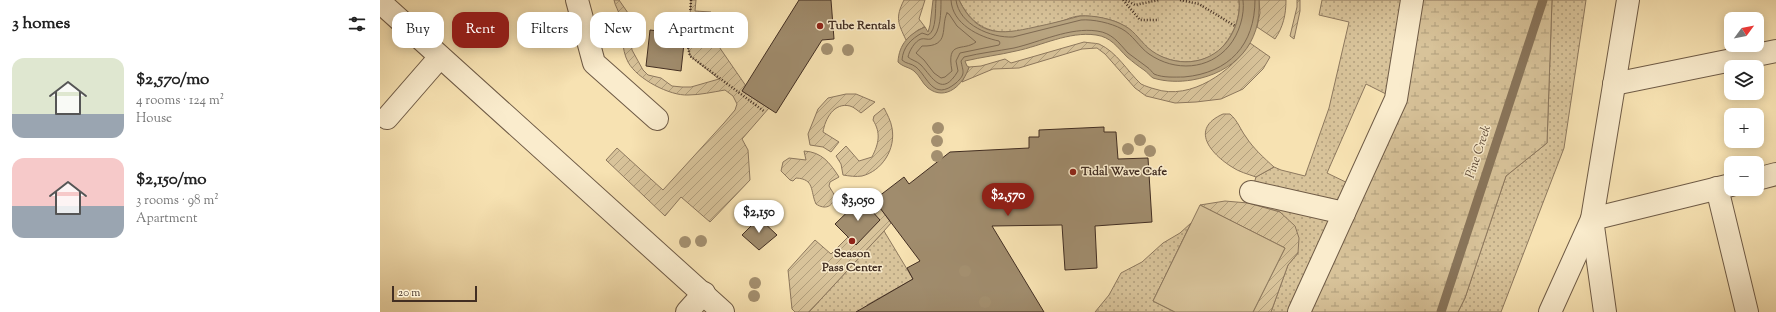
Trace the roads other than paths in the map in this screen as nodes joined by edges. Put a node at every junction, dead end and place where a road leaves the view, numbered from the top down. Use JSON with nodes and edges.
{"nodes":[{"id":1,"x":577,"y":0,"type":"edge"},
{"id":2,"x":1412,"y":0,"type":"edge"},
{"id":3,"x":1628,"y":0,"type":"edge"},
{"id":4,"x":380,"y":2,"type":"edge"},
{"id":5,"x":1776,"y":51,"type":"edge"},
{"id":6,"x":440,"y":57,"type":"junction"},
{"id":7,"x":1614,"y":84,"type":"junction"},
{"id":8,"x":387,"y":118,"type":"dead end"},
{"id":9,"x":657,"y":119,"type":"dead end"},
{"id":10,"x":1776,"y":174,"type":"edge"},
{"id":11,"x":1764,"y":177,"type":"edge"},
{"id":12,"x":1724,"y":187,"type":"edge"},
{"id":13,"x":1251,"y":192,"type":"dead end"},
{"id":14,"x":1726,"y":196,"type":"edge"},
{"id":15,"x":1344,"y":213,"type":"junction"},
{"id":16,"x":1592,"y":219,"type":"junction"},
{"id":17,"x":704,"y":293,"type":"junction"},
{"id":18,"x":687,"y":312,"type":"edge"},
{"id":19,"x":723,"y":312,"type":"edge"},
{"id":20,"x":1299,"y":312,"type":"edge"},
{"id":21,"x":1550,"y":312,"type":"edge"},
{"id":22,"x":1605,"y":312,"type":"edge"},
{"id":23,"x":1748,"y":312,"type":"edge"}],
"edges":[{"from":1,"to":9,"type":"lane"},
{"from":2,"to":15,"type":"lane"},
{"from":3,"to":7,"type":"lane"},
{"from":4,"to":6,"type":"lane"},
{"from":5,"to":7,"type":"lane"},
{"from":6,"to":8,"type":"lane"},
{"from":6,"to":17,"type":"lane"},
{"from":7,"to":16,"type":"lane"},
{"from":10,"to":11,"type":"lane"},
{"from":12,"to":16,"type":"lane"},
{"from":13,"to":15,"type":"lane"},
{"from":14,"to":23,"type":"lane"},
{"from":15,"to":20,"type":"lane"},
{"from":16,"to":21,"type":"lane"},
{"from":16,"to":22,"type":"lane"},
{"from":17,"to":18,"type":"lane"},
{"from":17,"to":19,"type":"lane"}]}
